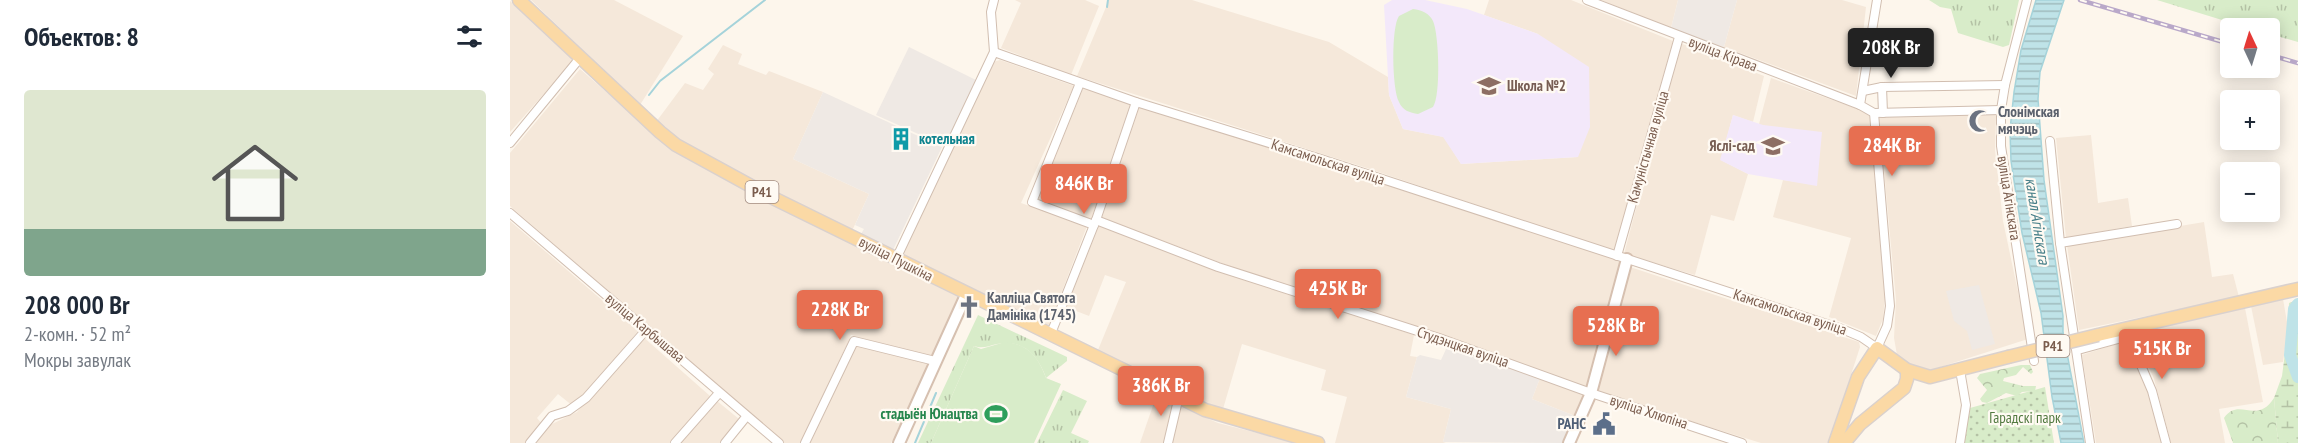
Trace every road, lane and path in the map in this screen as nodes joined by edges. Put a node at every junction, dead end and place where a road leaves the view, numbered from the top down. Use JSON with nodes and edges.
{"nodes":[{"id":1,"x":519,"y":0,"type":"edge"},
{"id":2,"x":994,"y":0,"type":"edge"},
{"id":3,"x":1587,"y":0,"type":"edge"},
{"id":4,"x":1877,"y":0,"type":"edge"},
{"id":5,"x":2027,"y":0,"type":"edge"},
{"id":6,"x":1679,"y":37,"type":"junction"},
{"id":7,"x":994,"y":52,"type":"junction"},
{"id":8,"x":580,"y":58,"type":"junction"},
{"id":9,"x":1080,"y":83,"type":"junction"},
{"id":10,"x":2005,"y":85,"type":"junction"},
{"id":11,"x":1882,"y":87,"type":"junction"},
{"id":12,"x":1863,"y":91,"type":"junction"},
{"id":13,"x":1136,"y":102,"type":"junction"},
{"id":14,"x":1860,"y":105,"type":"junction"},
{"id":15,"x":2001,"y":110,"type":"junction"},
{"id":16,"x":1878,"y":113,"type":"junction"},
{"id":17,"x":2050,"y":141,"type":"dead end"},
{"id":18,"x":510,"y":143,"type":"edge"},
{"id":19,"x":510,"y":213,"type":"edge"},
{"id":20,"x":1095,"y":223,"type":"junction"},
{"id":21,"x":2177,"y":224,"type":"dead end"},
{"id":22,"x":2060,"y":243,"type":"junction"},
{"id":23,"x":1622,"y":258,"type":"junction"},
{"id":24,"x":896,"y":259,"type":"junction"},
{"id":25,"x":2298,"y":289,"type":"edge"},
{"id":26,"x":966,"y":295,"type":"junction"},
{"id":27,"x":646,"y":330,"type":"junction"},
{"id":28,"x":2127,"y":332,"type":"junction"},
{"id":29,"x":1050,"y":336,"type":"junction"},
{"id":30,"x":1877,"y":348,"type":"junction"},
{"id":31,"x":2078,"y":350,"type":"junction"},
{"id":32,"x":2034,"y":361,"type":"dead end"},
{"id":33,"x":935,"y":362,"type":"junction"},
{"id":34,"x":1906,"y":370,"type":"junction"},
{"id":35,"x":1960,"y":370,"type":"junction"},
{"id":36,"x":1930,"y":377,"type":"junction"},
{"id":37,"x":1904,"y":388,"type":"junction"},
{"id":38,"x":719,"y":393,"type":"junction"},
{"id":39,"x":1591,"y":393,"type":"junction"},
{"id":40,"x":1179,"y":396,"type":"junction"},
{"id":41,"x":1845,"y":410,"type":"junction"},
{"id":42,"x":746,"y":417,"type":"junction"},
{"id":43,"x":1860,"y":424,"type":"junction"},
{"id":44,"x":530,"y":443,"type":"edge"},
{"id":45,"x":675,"y":443,"type":"edge"},
{"id":46,"x":725,"y":443,"type":"edge"},
{"id":47,"x":779,"y":443,"type":"edge"},
{"id":48,"x":805,"y":443,"type":"edge"},
{"id":49,"x":899,"y":443,"type":"edge"},
{"id":50,"x":1168,"y":443,"type":"edge"},
{"id":51,"x":1317,"y":443,"type":"edge"},
{"id":52,"x":1569,"y":443,"type":"edge"},
{"id":53,"x":1742,"y":443,"type":"edge"},
{"id":54,"x":1835,"y":443,"type":"edge"},
{"id":55,"x":1844,"y":443,"type":"edge"},
{"id":56,"x":1960,"y":443,"type":"edge"},
{"id":57,"x":2090,"y":443,"type":"edge"},
{"id":58,"x":2166,"y":443,"type":"edge"}],
"edges":[{"from":1,"to":8,"type":"main road","name":"вуліца Пушкіна","number":"Р41"},
{"from":2,"to":7,"type":"street"},
{"from":3,"to":6,"type":"street","name":"вуліца Кірава"},
{"from":4,"to":12,"type":"street"},
{"from":5,"to":10,"type":"street","name":"вуліца Агінскага"},
{"from":6,"to":14,"type":"street","name":"вуліца Кірава"},
{"from":6,"to":23,"type":"street","name":"Камуністычная вуліца"},
{"from":7,"to":9,"type":"street","name":"Камсамольская вуліца"},
{"from":7,"to":24,"type":"street"},
{"from":8,"to":18,"type":"street"},
{"from":8,"to":24,"type":"main road","name":"вуліца Пушкіна","number":"Р41"},
{"from":9,"to":13,"type":"street","name":"Камсамольская вуліца"},
{"from":9,"to":20,"type":"street","name":"Студэнцкая вуліца"},
{"from":10,"to":11,"type":"street"},
{"from":10,"to":15,"type":"street","name":"вуліца Агінскага"},
{"from":11,"to":12,"type":"street"},
{"from":11,"to":16,"type":"street"},
{"from":12,"to":14,"type":"street"},
{"from":13,"to":20,"type":"street"},
{"from":13,"to":23,"type":"street","name":"Камсамольская вуліца"},
{"from":14,"to":16,"type":"street","name":"вуліца Кірава"},
{"from":15,"to":16,"type":"street"},
{"from":15,"to":32,"type":"street","name":"вуліца Агінскага"},
{"from":16,"to":30,"type":"street"},
{"from":17,"to":22,"type":"street"},
{"from":19,"to":27,"type":"street","name":"вуліца Карбышава"},
{"from":20,"to":29,"type":"street"},
{"from":20,"to":39,"type":"street","name":"Студэнцкая вуліца"},
{"from":21,"to":22,"type":"street"},
{"from":22,"to":31,"type":"street"},
{"from":23,"to":30,"type":"street","name":"Камсамольская вуліца"},
{"from":23,"to":39,"type":"street","name":"Камуністычная вуліца"},
{"from":24,"to":26,"type":"main road","name":"вуліца Пушкіна","number":"Р41"},
{"from":25,"to":28,"type":"main road","number":"Р41"},
{"from":26,"to":29,"type":"main road","name":"вуліца Пушкіна","number":"Р41"},
{"from":26,"to":33,"type":"street"},
{"from":27,"to":38,"type":"street","name":"вуліца Карбышава"},
{"from":27,"to":44,"type":"street"},
{"from":28,"to":31,"type":"street"},
{"from":28,"to":35,"type":"main road","number":"Р41","bridge":true},
{"from":28,"to":58,"type":"street"},
{"from":29,"to":40,"type":"main road","name":"вуліца Пушкіна","number":"Р41"},
{"from":30,"to":34,"type":"main road","number":"Р41"},
{"from":30,"to":41,"type":"main road"},
{"from":31,"to":57,"type":"street"},
{"from":33,"to":48,"type":"street"},
{"from":33,"to":49,"type":"street"},
{"from":34,"to":36,"type":"main road","number":"Р41"},
{"from":34,"to":37,"type":"main road"},
{"from":35,"to":36,"type":"main road","number":"Р41"},
{"from":35,"to":56,"type":"street"},
{"from":36,"to":37,"type":"main road","number":"Р41"},
{"from":37,"to":43,"type":"main road","number":"Р41"},
{"from":38,"to":42,"type":"street","name":"вуліца Карбышава"},
{"from":38,"to":45,"type":"street"},
{"from":39,"to":52,"type":"street","name":"Камуністычная вуліца"},
{"from":39,"to":53,"type":"street","name":"вуліца Хлюпіна"},
{"from":40,"to":50,"type":"street"},
{"from":40,"to":51,"type":"main road","name":"вуліца Пушкіна","number":"Р41"},
{"from":41,"to":43,"type":"main road"},
{"from":41,"to":54,"type":"main road"},
{"from":42,"to":46,"type":"street"},
{"from":42,"to":47,"type":"street","name":"вуліца Карбышава"},
{"from":43,"to":55,"type":"main road","number":"Р41"}]}
